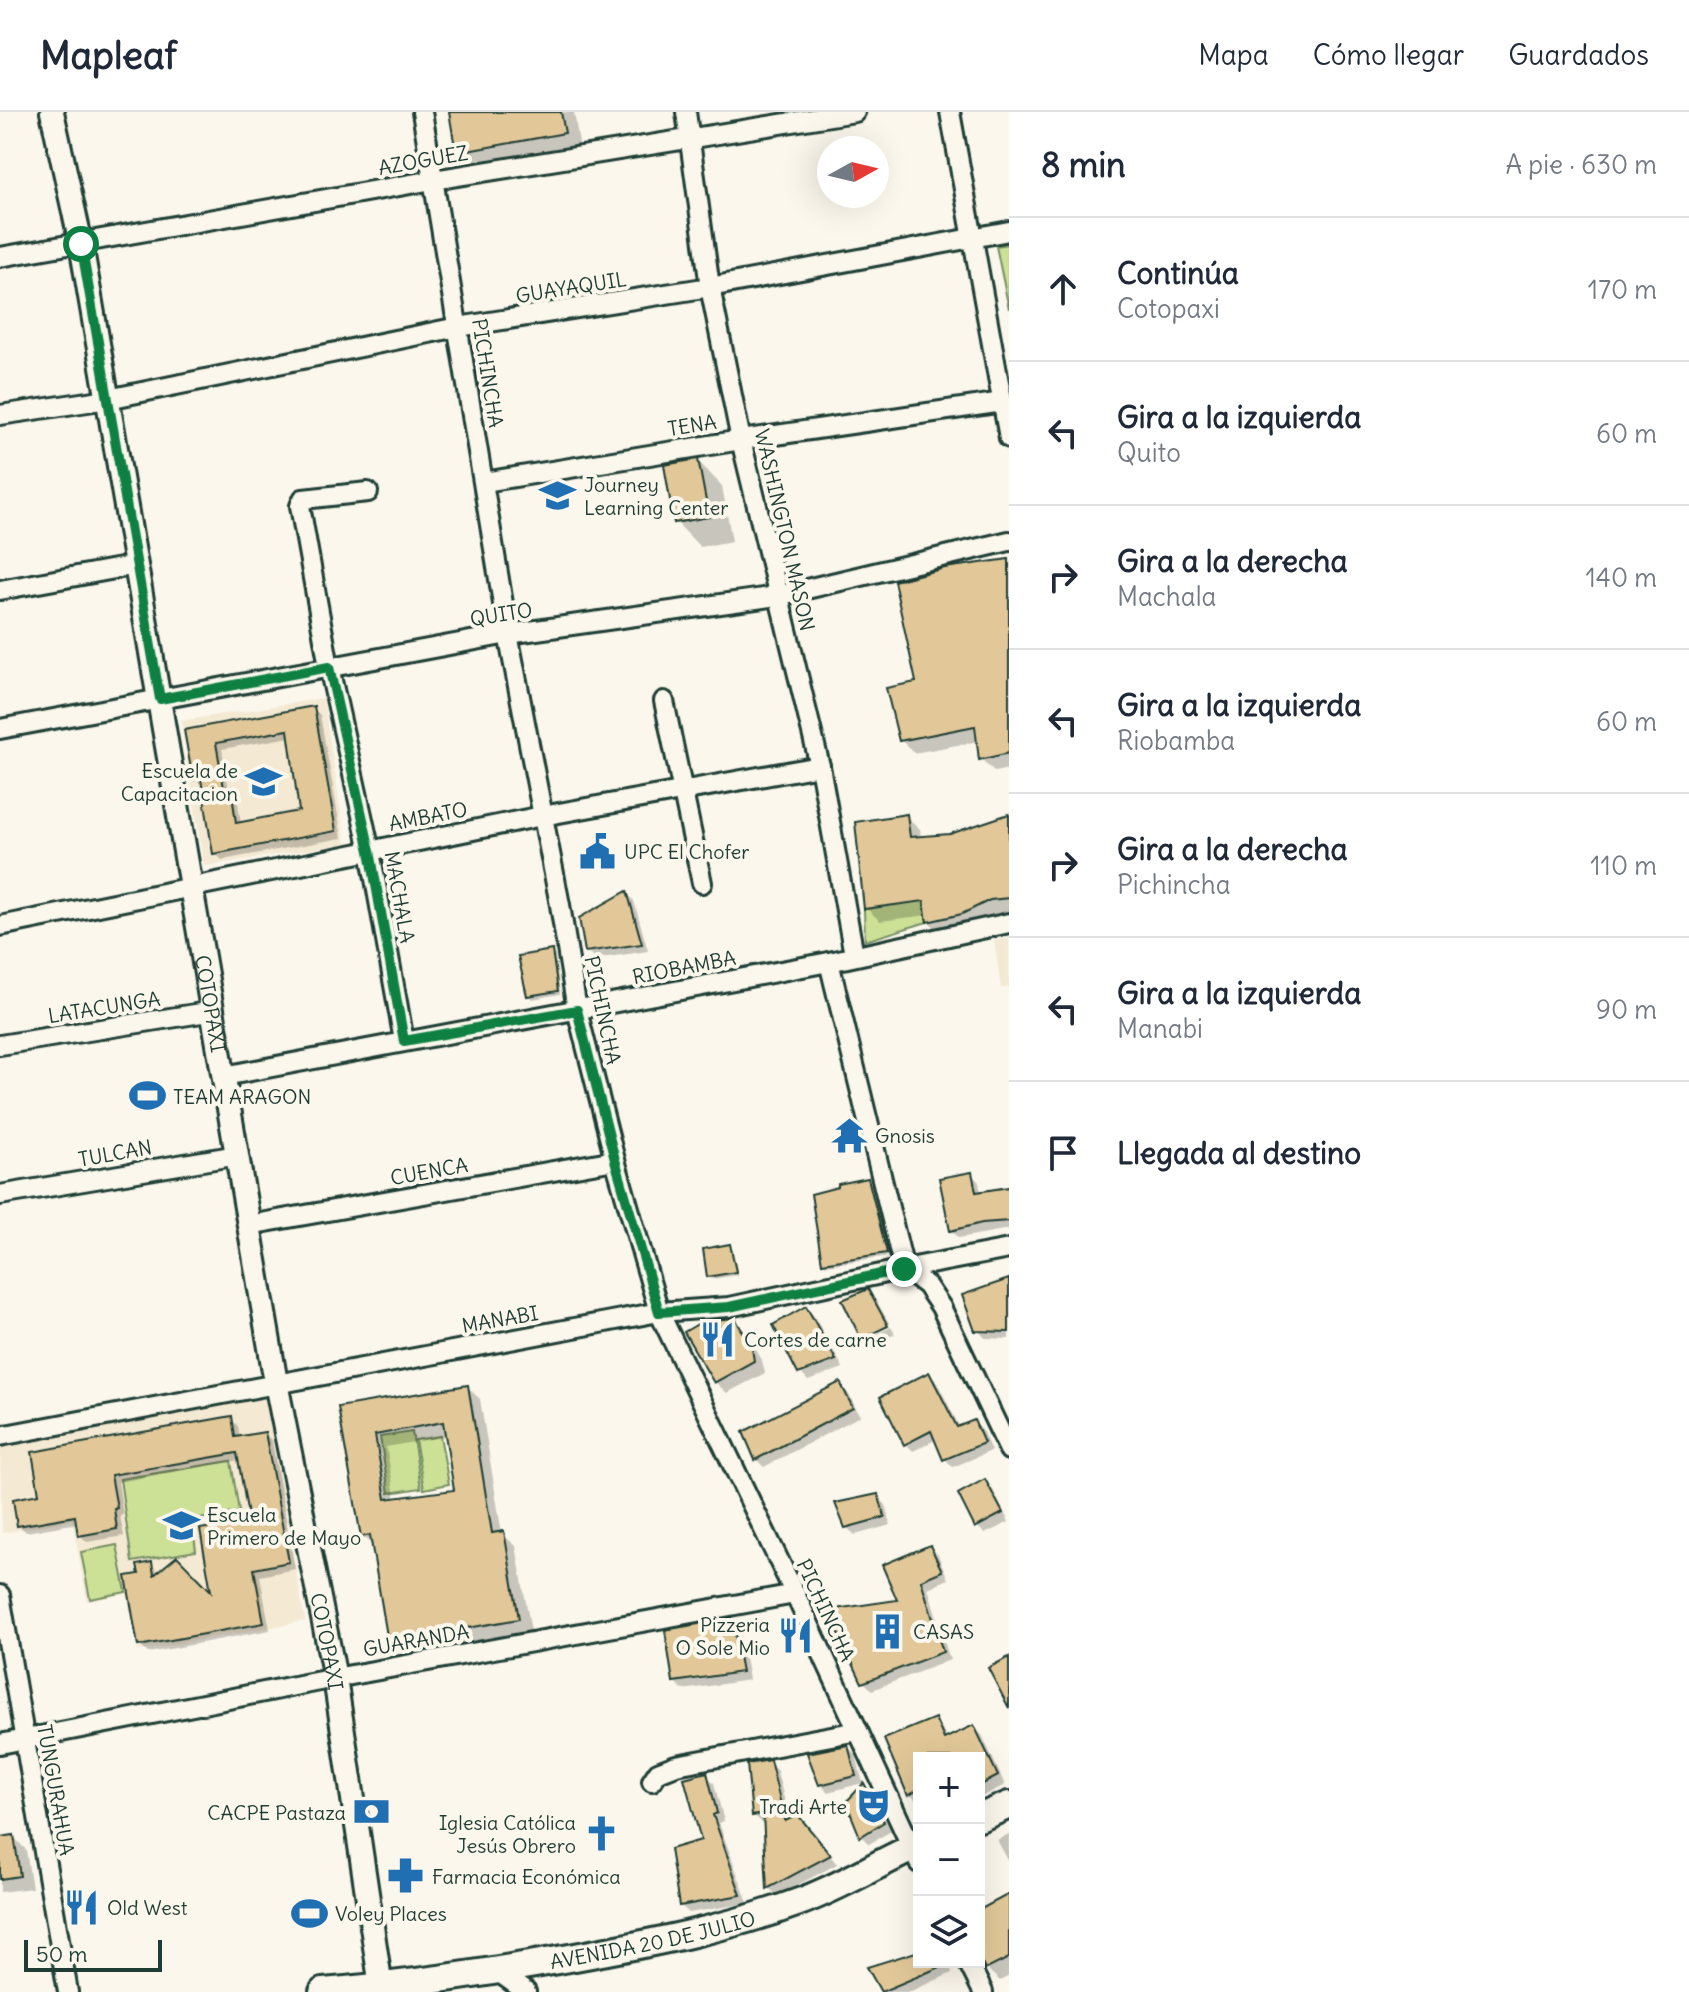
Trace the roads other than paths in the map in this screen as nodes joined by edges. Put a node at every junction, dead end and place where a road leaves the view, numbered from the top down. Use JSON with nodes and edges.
{"nodes":[{"id":1,"x":52,"y":112,"type":"edge"},
{"id":2,"x":422,"y":112,"type":"edge"},
{"id":3,"x":686,"y":112,"type":"edge"},
{"id":4,"x":855,"y":112,"type":"edge"},
{"id":5,"x":950,"y":112,"type":"edge"},
{"id":6,"x":691,"y":139,"type":"junction"},
{"id":7,"x":433,"y":180,"type":"junction"},
{"id":8,"x":1009,"y":231,"type":"edge"},
{"id":9,"x":973,"y":237,"type":"junction"},
{"id":10,"x":81,"y":244,"type":"junction"},
{"id":11,"x":0,"y":257,"type":"edge"},
{"id":12,"x":710,"y":287,"type":"junction"},
{"id":13,"x":458,"y":327,"type":"junction"},
{"id":14,"x":108,"y":399,"type":"junction"},
{"id":15,"x":1003,"y":402,"type":"junction"},
{"id":16,"x":0,"y":415,"type":"edge"},
{"id":17,"x":1009,"y":438,"type":"edge"},
{"id":18,"x":741,"y":440,"type":"junction"},
{"id":19,"x":484,"y":482,"type":"junction"},
{"id":20,"x":368,"y":492,"type":"dead end"},
{"id":21,"x":1009,"y":541,"type":"edge"},
{"id":22,"x":137,"y":565,"type":"junction"},
{"id":23,"x":0,"y":590,"type":"edge"},
{"id":24,"x":777,"y":596,"type":"junction"},
{"id":25,"x":508,"y":634,"type":"junction"},
{"id":26,"x":329,"y":667,"type":"junction"},
{"id":27,"x":160,"y":699,"type":"junction"},
{"id":28,"x":664,"y":701,"type":"dead end"},
{"id":29,"x":0,"y":729,"type":"edge"},
{"id":30,"x":820,"y":766,"type":"junction"},
{"id":31,"x":683,"y":791,"type":"junction"},
{"id":32,"x":542,"y":816,"type":"junction"},
{"id":33,"x":370,"y":851,"type":"junction"},
{"id":34,"x":702,"y":883,"type":"dead end"},
{"id":35,"x":193,"y":887,"type":"junction"},
{"id":36,"x":1009,"y":923,"type":"edge"},
{"id":37,"x":0,"y":926,"type":"edge"},
{"id":38,"x":854,"y":955,"type":"junction"},
{"id":39,"x":829,"y":962,"type":"junction"},
{"id":40,"x":577,"y":1010,"type":"junction"},
{"id":41,"x":214,"y":1011,"type":"junction"},
{"id":42,"x":404,"y":1041,"type":"junction"},
{"id":43,"x":0,"y":1045,"type":"edge"},
{"id":44,"x":224,"y":1076,"type":"junction"},
{"id":45,"x":238,"y":1155,"type":"junction"},
{"id":46,"x":615,"y":1160,"type":"junction"},
{"id":47,"x":0,"y":1195,"type":"edge"},
{"id":48,"x":249,"y":1225,"type":"junction"},
{"id":49,"x":1009,"y":1249,"type":"edge"},
{"id":50,"x":904,"y":1269,"type":"junction"},
{"id":51,"x":659,"y":1312,"type":"junction"},
{"id":52,"x":276,"y":1383,"type":"junction"},
{"id":53,"x":0,"y":1436,"type":"edge"},
{"id":54,"x":1009,"y":1450,"type":"edge"},
{"id":55,"x":795,"y":1594,"type":"junction"},
{"id":56,"x":0,"y":1595,"type":"edge"},
{"id":57,"x":335,"y":1678,"type":"junction"},
{"id":58,"x":858,"y":1731,"type":"junction"},
{"id":59,"x":26,"y":1740,"type":"junction"},
{"id":60,"x":0,"y":1744,"type":"edge"},
{"id":61,"x":652,"y":1781,"type":"dead end"},
{"id":62,"x":1009,"y":1805,"type":"edge"},
{"id":63,"x":985,"y":1815,"type":"edge"},
{"id":64,"x":913,"y":1844,"type":"edge"},
{"id":65,"x":913,"y":1854,"type":"edge"},
{"id":66,"x":970,"y":1968,"type":"edge"},
{"id":67,"x":497,"y":1971,"type":"junction"},
{"id":68,"x":382,"y":1990,"type":"edge"},
{"id":69,"x":979,"y":1990,"type":"edge"},
{"id":70,"x":68,"y":1992,"type":"edge"},
{"id":71,"x":323,"y":1992,"type":"edge"},
{"id":72,"x":526,"y":1992,"type":"edge"}],
"edges":[{"from":1,"to":10,"type":"street","name":"COTOPAXI"},
{"from":2,"to":7,"type":"street","name":"PICHINCHA"},
{"from":3,"to":6,"type":"street","name":"WASHINGTON MASON"},
{"from":4,"to":6,"type":"street","name":"AZOGUEZ"},
{"from":5,"to":9,"type":"street"},
{"from":6,"to":7,"type":"street","name":"AZOGUEZ"},
{"from":6,"to":12,"type":"street","name":"WASHINGTON MASON"},
{"from":7,"to":10,"type":"street","name":"AZOGUEZ"},
{"from":7,"to":13,"type":"street","name":"PICHINCHA"},
{"from":8,"to":9,"type":"street","name":"GUAYAQUIL"},
{"from":9,"to":12,"type":"street","name":"GUAYAQUIL"},
{"from":9,"to":15,"type":"street"},
{"from":10,"to":11,"type":"street","name":"AZOGUEZ"},
{"from":10,"to":14,"type":"street","name":"COTOPAXI"},
{"from":12,"to":13,"type":"street","name":"GUAYAQUIL"},
{"from":12,"to":18,"type":"street","name":"WASHINGTON MASON"},
{"from":13,"to":14,"type":"street","name":"GUAYAQUIL"},
{"from":13,"to":19,"type":"street","name":"PICHINCHA"},
{"from":14,"to":16,"type":"street","name":"GUAYAQUIL"},
{"from":14,"to":22,"type":"street","name":"COTOPAXI"},
{"from":15,"to":17,"type":"street"},
{"from":15,"to":18,"type":"street","name":"TENA"},
{"from":18,"to":19,"type":"street","name":"TENA"},
{"from":18,"to":24,"type":"street","name":"WASHINGTON MASON"},
{"from":19,"to":25,"type":"street","name":"PICHINCHA"},
{"from":20,"to":26,"type":"street","name":"MACHALA"},
{"from":21,"to":24,"type":"street","name":"QUITO"},
{"from":22,"to":23,"type":"street"},
{"from":22,"to":27,"type":"street","name":"COTOPAXI"},
{"from":24,"to":25,"type":"street","name":"QUITO"},
{"from":24,"to":30,"type":"street","name":"WASHINGTON MASON"},
{"from":25,"to":26,"type":"street","name":"QUITO"},
{"from":25,"to":32,"type":"street","name":"PICHINCHA"},
{"from":26,"to":27,"type":"street","name":"QUITO"},
{"from":26,"to":33,"type":"street","name":"MACHALA"},
{"from":27,"to":29,"type":"street","name":"QUITO"},
{"from":27,"to":35,"type":"street","name":"COTOPAXI"},
{"from":28,"to":31,"type":"street"},
{"from":30,"to":31,"type":"street","name":"AMBATO"},
{"from":30,"to":38,"type":"street","name":"WASHINGTON MASON"},
{"from":31,"to":32,"type":"street","name":"AMBATO"},
{"from":31,"to":34,"type":"street"},
{"from":32,"to":33,"type":"street","name":"AMBATO"},
{"from":32,"to":40,"type":"street","name":"PICHINCHA"},
{"from":33,"to":35,"type":"street","name":"AMBATO"},
{"from":33,"to":42,"type":"street","name":"MACHALA"},
{"from":35,"to":37,"type":"street","name":"AMBATO"},
{"from":35,"to":41,"type":"street","name":"COTOPAXI"},
{"from":36,"to":38,"type":"street","name":"RIOBAMBA"},
{"from":38,"to":39,"type":"street","name":"RIOBAMBA"},
{"from":39,"to":40,"type":"street","name":"RIOBAMBA"},
{"from":39,"to":50,"type":"street"},
{"from":40,"to":42,"type":"street","name":"RIOBAMBA"},
{"from":40,"to":46,"type":"street","name":"PICHINCHA"},
{"from":41,"to":43,"type":"street","name":"LATACUNGA"},
{"from":41,"to":44,"type":"street","name":"COTOPAXI"},
{"from":42,"to":44,"type":"street","name":"RIOBAMBA"},
{"from":44,"to":45,"type":"street","name":"COTOPAXI"},
{"from":45,"to":47,"type":"street","name":"TULCAN"},
{"from":45,"to":48,"type":"street","name":"COTOPAXI"},
{"from":46,"to":48,"type":"street","name":"CUENCA"},
{"from":46,"to":51,"type":"street","name":"PICHINCHA"},
{"from":48,"to":52,"type":"street","name":"COTOPAXI"},
{"from":49,"to":50,"type":"street","name":"MANABI"},
{"from":50,"to":51,"type":"street","name":"MANABI"},
{"from":50,"to":54,"type":"street"},
{"from":51,"to":52,"type":"street","name":"MANABI"},
{"from":51,"to":55,"type":"street","name":"PICHINCHA"},
{"from":52,"to":53,"type":"street","name":"MANABI"},
{"from":52,"to":57,"type":"street","name":"COTOPAXI"},
{"from":55,"to":57,"type":"street","name":"GUARANDA"},
{"from":55,"to":58,"type":"street","name":"PICHINCHA"},
{"from":56,"to":59,"type":"street","name":"TUNGURAHUA"},
{"from":57,"to":59,"type":"street","name":"GUARANDA"},
{"from":57,"to":68,"type":"street","name":"COTOPAXI"},
{"from":58,"to":61,"type":"street"},
{"from":58,"to":64,"type":"street","name":"PICHINCHA"},
{"from":59,"to":60,"type":"street","name":"GUARANDA"},
{"from":59,"to":70,"type":"street","name":"TUNGURAHUA"},
{"from":62,"to":63,"type":"main road"},
{"from":65,"to":67,"type":"main road","name":"AVENIDA 20 DE JULIO"},
{"from":66,"to":69,"type":"street"},
{"from":67,"to":68,"type":"main road","name":"AVENIDA 20 DE JULIO"},
{"from":67,"to":72,"type":"street"},
{"from":68,"to":71,"type":"main road","name":"AVENIDA 20 DE JULIO"}]}
